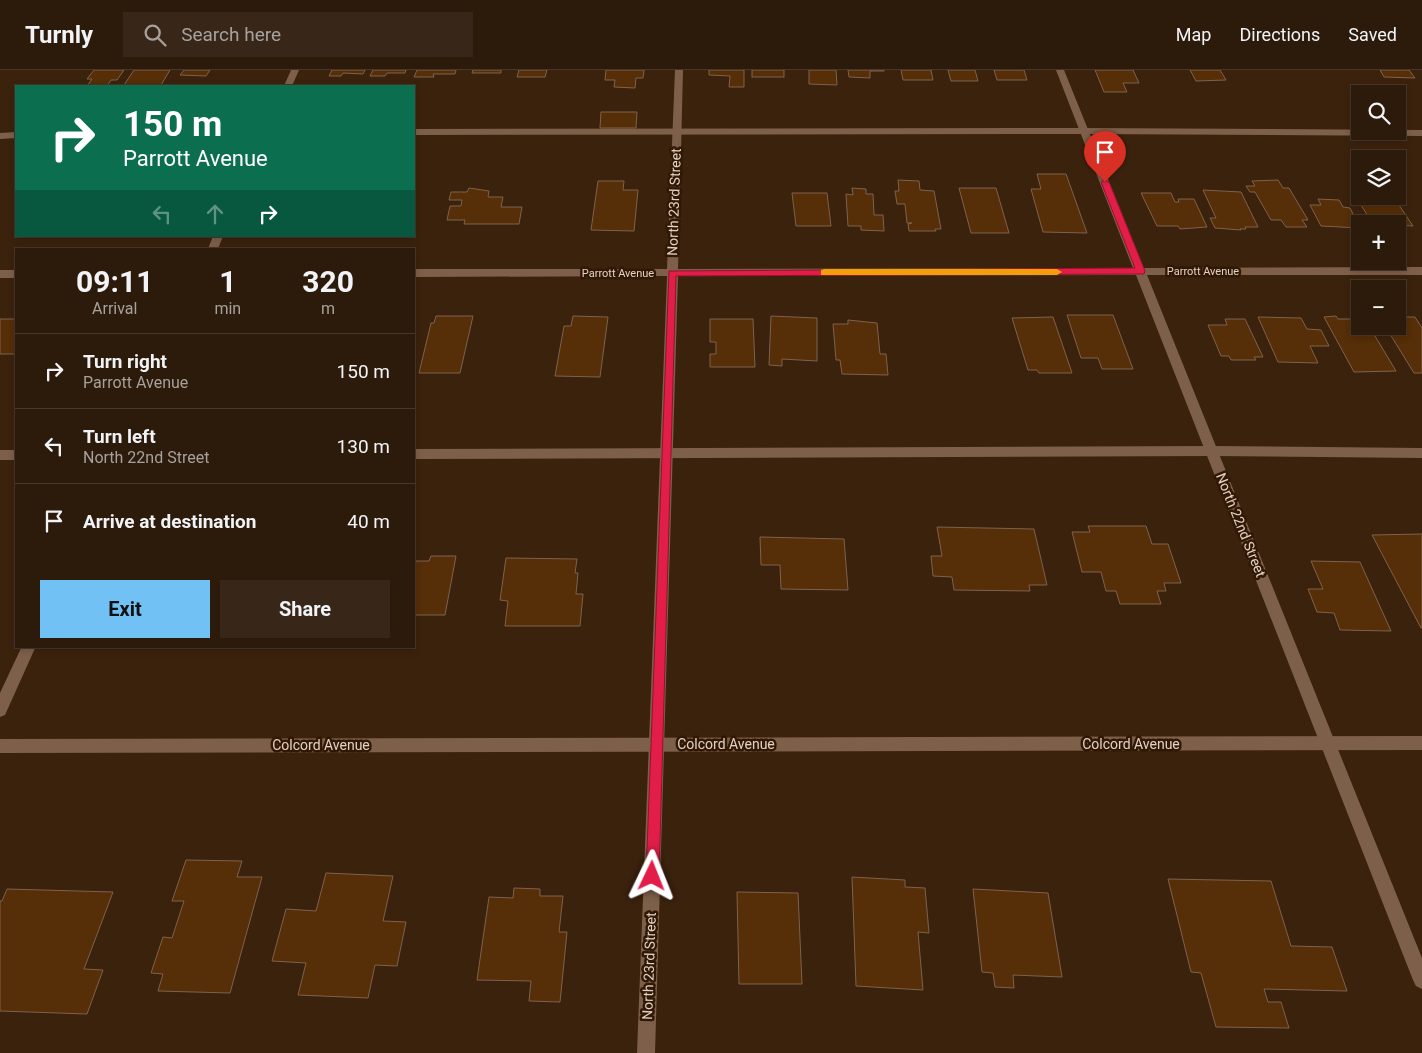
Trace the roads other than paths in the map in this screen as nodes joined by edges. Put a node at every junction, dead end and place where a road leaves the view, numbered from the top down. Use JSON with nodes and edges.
{"nodes":[{"id":1,"x":295,"y":70,"type":"edge"},
{"id":2,"x":679,"y":70,"type":"edge"},
{"id":3,"x":1060,"y":70,"type":"edge"},
{"id":4,"x":288,"y":85,"type":"edge"},
{"id":5,"x":676,"y":131,"type":"junction"},
{"id":6,"x":1084,"y":131,"type":"junction"},
{"id":7,"x":415,"y":132,"type":"edge"},
{"id":8,"x":1422,"y":133,"type":"edge"},
{"id":9,"x":15,"y":135,"type":"edge"},
{"id":10,"x":0,"y":136,"type":"edge"},
{"id":11,"x":1140,"y":271,"type":"junction"},
{"id":12,"x":1422,"y":271,"type":"edge"},
{"id":13,"x":672,"y":273,"type":"junction"},
{"id":14,"x":0,"y":274,"type":"edge"},
{"id":15,"x":15,"y":274,"type":"edge"},
{"id":16,"x":415,"y":274,"type":"edge"},
{"id":17,"x":1212,"y":451,"type":"junction"},
{"id":18,"x":1422,"y":453,"type":"edge"},
{"id":19,"x":0,"y":454,"type":"edge"},
{"id":20,"x":15,"y":454,"type":"edge"},
{"id":21,"x":415,"y":454,"type":"edge"},
{"id":22,"x":666,"y":454,"type":"junction"},
{"id":23,"x":28,"y":648,"type":"edge"},
{"id":24,"x":0,"y":710,"type":"edge"},
{"id":25,"x":1328,"y":743,"type":"junction"},
{"id":26,"x":1422,"y":743,"type":"edge"},
{"id":27,"x":657,"y":744,"type":"junction"},
{"id":28,"x":0,"y":746,"type":"edge"},
{"id":29,"x":1422,"y":980,"type":"edge"},
{"id":30,"x":646,"y":1053,"type":"edge"}],
"edges":[{"from":1,"to":4,"type":"street"},
{"from":2,"to":5,"type":"street","name":"North 23rd Street"},
{"from":3,"to":6,"type":"street","name":"North 22nd Street"},
{"from":5,"to":6,"type":"street"},
{"from":5,"to":7,"type":"street"},
{"from":5,"to":13,"type":"street","name":"North 23rd Street"},
{"from":6,"to":8,"type":"street"},
{"from":6,"to":11,"type":"street","name":"North 22nd Street"},
{"from":9,"to":10,"type":"street"},
{"from":11,"to":12,"type":"street","name":"Parrott Avenue"},
{"from":11,"to":13,"type":"street","name":"Parrott Avenue"},
{"from":11,"to":17,"type":"street","name":"North 22nd Street"},
{"from":13,"to":16,"type":"street","name":"Parrott Avenue"},
{"from":13,"to":22,"type":"street","name":"North 23rd Street"},
{"from":14,"to":15,"type":"street"},
{"from":17,"to":18,"type":"street"},
{"from":17,"to":22,"type":"street"},
{"from":17,"to":25,"type":"street","name":"North 22nd Street"},
{"from":19,"to":20,"type":"street"},
{"from":21,"to":22,"type":"street"},
{"from":22,"to":27,"type":"street","name":"North 23rd Street"},
{"from":23,"to":24,"type":"street"},
{"from":25,"to":26,"type":"street","name":"Colcord Avenue"},
{"from":25,"to":27,"type":"street","name":"Colcord Avenue"},
{"from":25,"to":29,"type":"street","name":"North 22nd Street"},
{"from":27,"to":28,"type":"street","name":"Colcord Avenue"},
{"from":27,"to":30,"type":"street","name":"North 23rd Street"}]}
